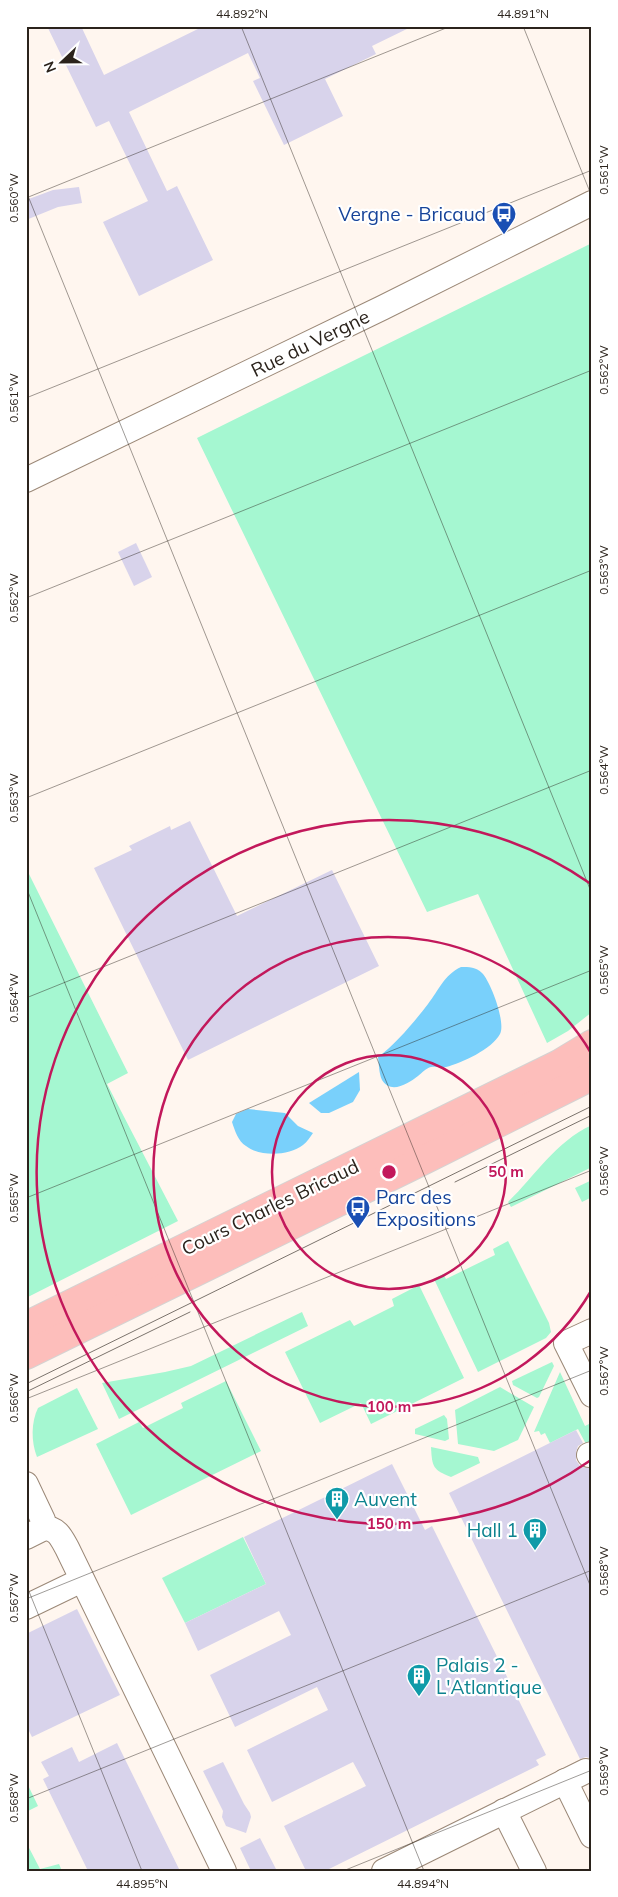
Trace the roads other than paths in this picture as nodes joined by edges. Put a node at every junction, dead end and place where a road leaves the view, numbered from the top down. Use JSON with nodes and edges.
{"nodes":[{"id":1,"x":592,"y":203,"type":"edge"},
{"id":2,"x":26,"y":480,"type":"edge"},
{"id":3,"x":592,"y":1044,"type":"edge"},
{"id":4,"x":592,"y":1076,"type":"edge"},
{"id":5,"x":26,"y":1326,"type":"edge"},
{"id":6,"x":592,"y":1330,"type":"edge"},
{"id":7,"x":26,"y":1355,"type":"edge"},
{"id":8,"x":592,"y":1395,"type":"edge"},
{"id":9,"x":31,"y":1507,"type":"edge"},
{"id":10,"x":82,"y":1580,"type":"junction"},
{"id":11,"x":26,"y":1607,"type":"edge"},
{"id":12,"x":586,"y":1771,"type":"dead end"},
{"id":13,"x":565,"y":1781,"type":"junction"},
{"id":14,"x":504,"y":1811,"type":"junction"},
{"id":15,"x":592,"y":1836,"type":"edge"},
{"id":16,"x":224,"y":1871,"type":"edge"},
{"id":17,"x":384,"y":1871,"type":"edge"},
{"id":18,"x":534,"y":1871,"type":"edge"}],
"edges":[{"from":1,"to":2,"type":"street","name":"Rue du Vergne"},
{"from":3,"to":5,"type":"main road","name":"Cours Charles Bricaud"},
{"from":4,"to":7,"type":"main road","name":"Cours Charles Bricaud"},
{"from":6,"to":8,"type":"street"},
{"from":9,"to":10,"type":"street"},
{"from":10,"to":11,"type":"street"},
{"from":10,"to":16,"type":"street"},
{"from":12,"to":13,"type":"street"},
{"from":13,"to":14,"type":"street"},
{"from":13,"to":15,"type":"street"},
{"from":14,"to":17,"type":"street"},
{"from":14,"to":18,"type":"street"}]}
